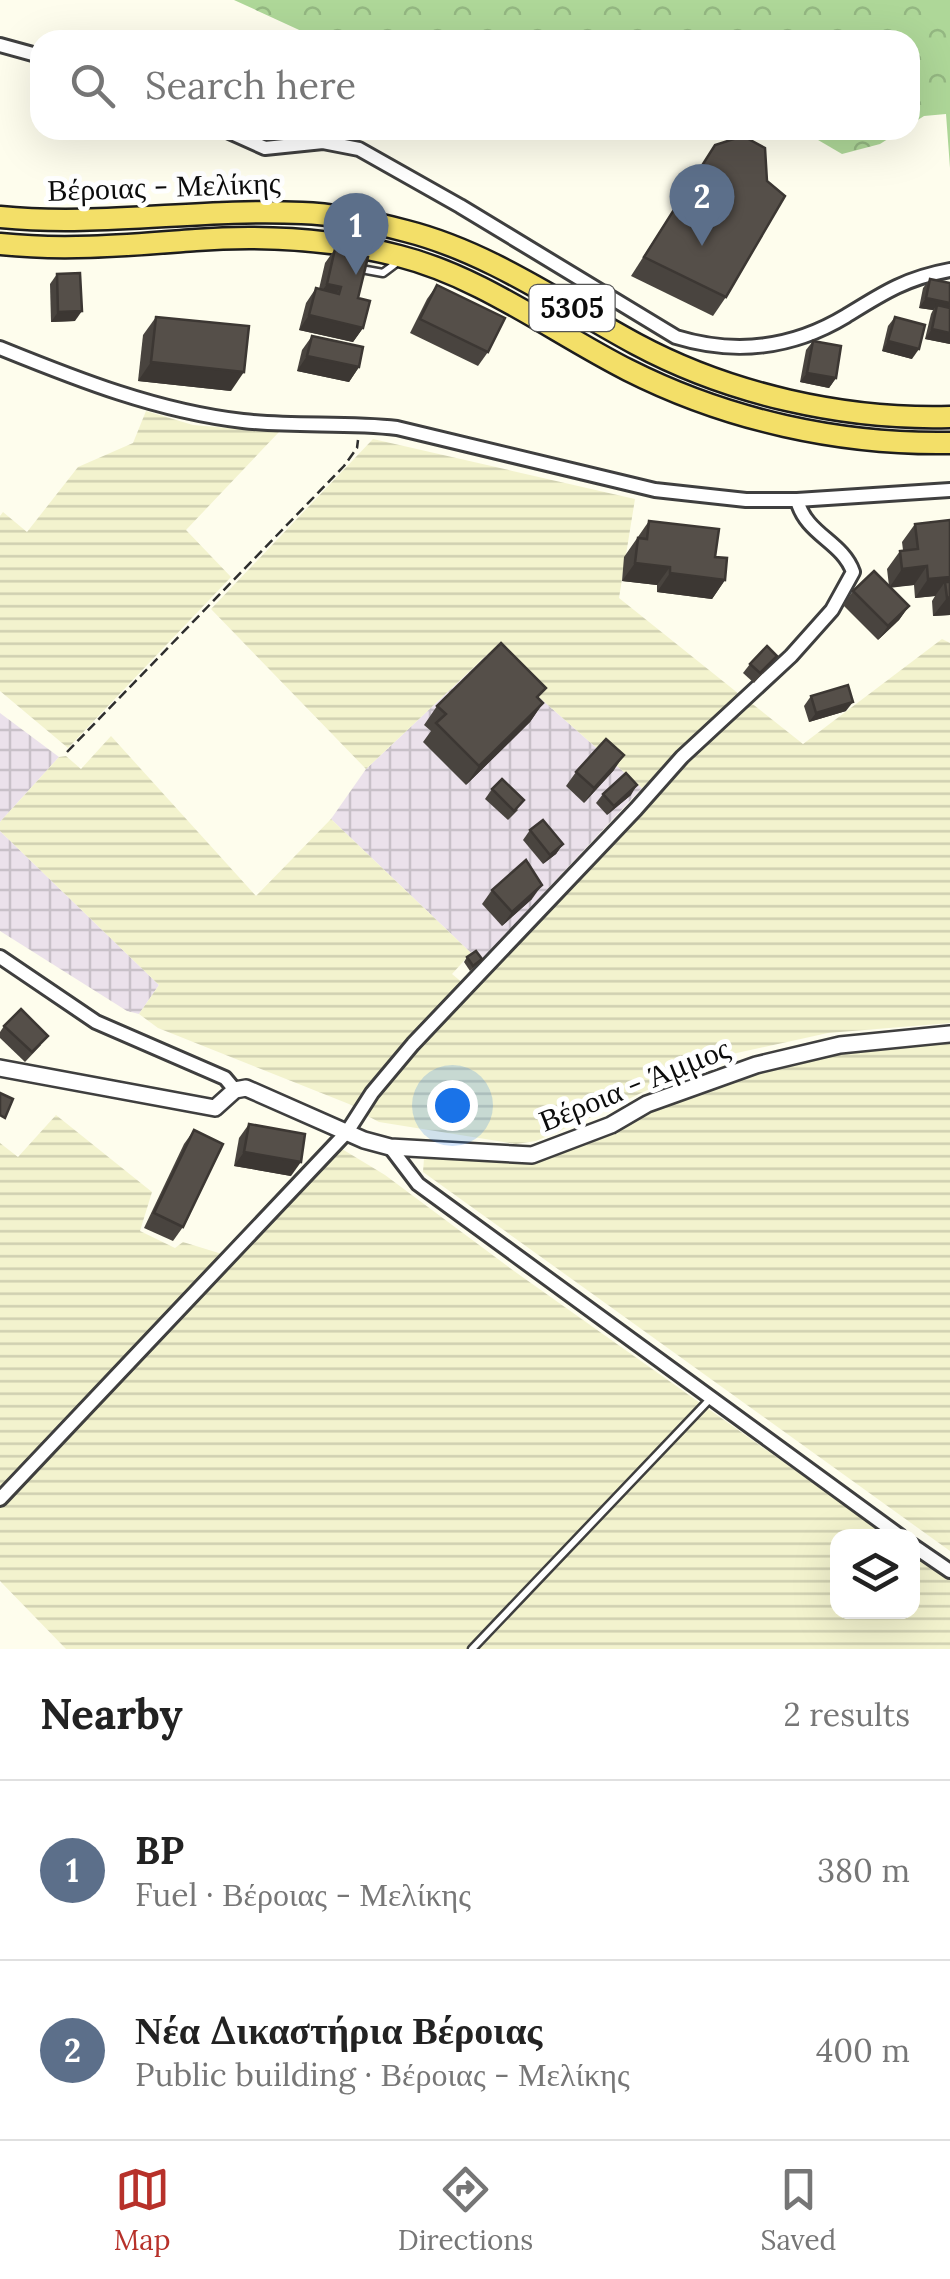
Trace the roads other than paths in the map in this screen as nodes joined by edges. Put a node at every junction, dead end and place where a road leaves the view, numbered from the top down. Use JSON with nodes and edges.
{"nodes":[{"id":1,"x":0,"y":44,"type":"edge"},
{"id":2,"x":30,"y":53,"type":"edge"},
{"id":3,"x":247,"y":140,"type":"edge"},
{"id":4,"x":0,"y":217,"type":"edge"},
{"id":5,"x":0,"y":244,"type":"edge"},
{"id":6,"x":404,"y":257,"type":"junction"},
{"id":7,"x":355,"y":268,"type":"edge"},
{"id":8,"x":950,"y":270,"type":"edge"},
{"id":9,"x":0,"y":348,"type":"edge"},
{"id":10,"x":950,"y":417,"type":"edge"},
{"id":11,"x":950,"y":443,"type":"edge"},
{"id":12,"x":950,"y":490,"type":"edge"},
{"id":13,"x":797,"y":500,"type":"junction"},
{"id":14,"x":0,"y":956,"type":"edge"},
{"id":15,"x":950,"y":1034,"type":"edge"},
{"id":16,"x":0,"y":1068,"type":"edge"},
{"id":17,"x":235,"y":1090,"type":"junction"},
{"id":18,"x":347,"y":1132,"type":"junction"},
{"id":19,"x":390,"y":1147,"type":"junction"},
{"id":20,"x":710,"y":1399,"type":"junction"},
{"id":21,"x":0,"y":1499,"type":"edge"},
{"id":22,"x":890,"y":1529,"type":"edge"},
{"id":23,"x":920,"y":1550,"type":"edge"},
{"id":24,"x":950,"y":1571,"type":"edge"},
{"id":25,"x":472,"y":1649,"type":"edge"}],
"edges":[{"from":1,"to":2,"type":"street"},
{"from":3,"to":8,"type":"street"},
{"from":4,"to":10,"type":"main road","name":"Βέροιας - Μελίκης","number":"5305"},
{"from":5,"to":6,"type":"main road","name":"Βέροιας - Μελίκης","number":"5305"},
{"from":6,"to":7,"type":"lane"},
{"from":6,"to":11,"type":"main road","name":"Βέροιας - Μελίκης","number":"5305"},
{"from":9,"to":13,"type":"street"},
{"from":12,"to":13,"type":"street"},
{"from":13,"to":18,"type":"street"},
{"from":14,"to":17,"type":"street"},
{"from":15,"to":19,"type":"street","name":"Βέροια - Άμμος"},
{"from":16,"to":17,"type":"street"},
{"from":17,"to":18,"type":"street","name":"Βέροια - Άμμος"},
{"from":18,"to":19,"type":"street","name":"Βέροια - Άμμος"},
{"from":18,"to":21,"type":"street"},
{"from":19,"to":20,"type":"street"},
{"from":20,"to":22,"type":"street"},
{"from":20,"to":25,"type":"lane"},
{"from":23,"to":24,"type":"street"}]}
